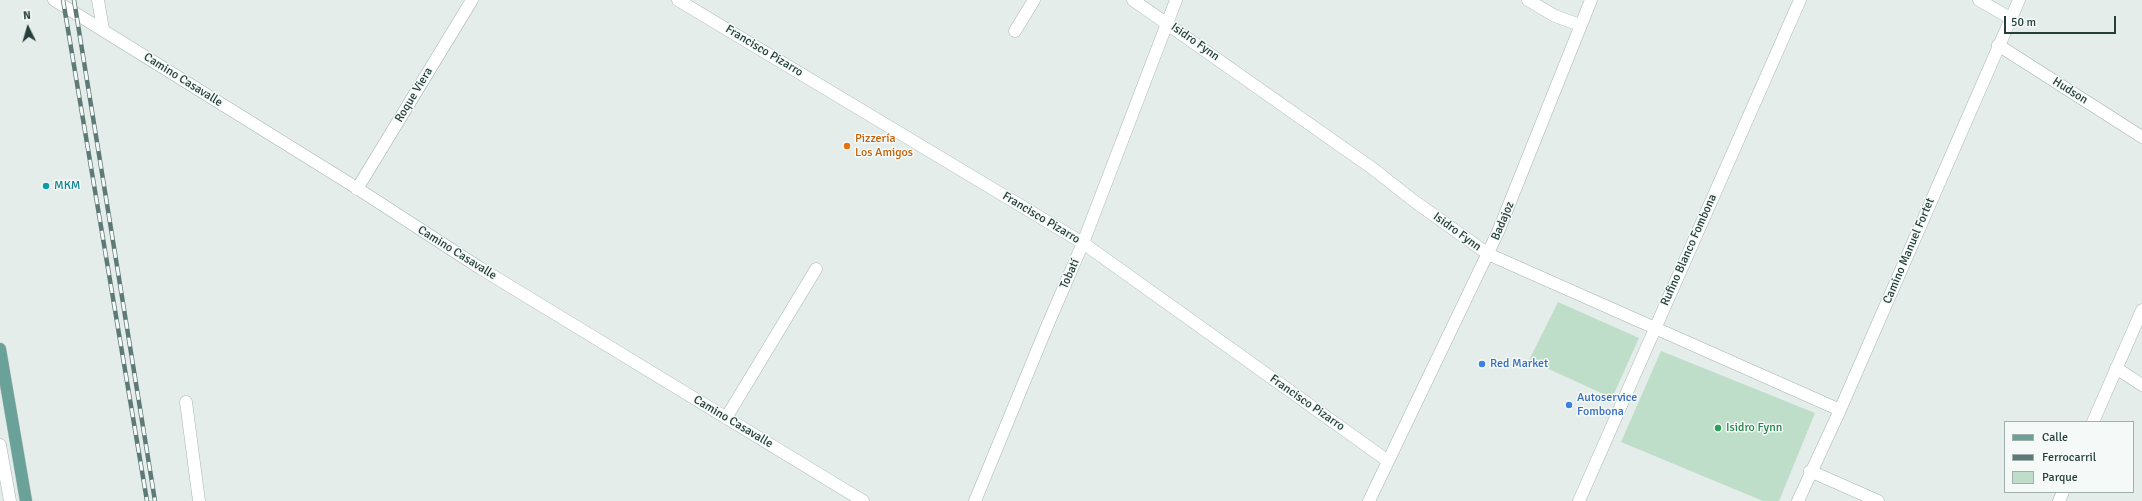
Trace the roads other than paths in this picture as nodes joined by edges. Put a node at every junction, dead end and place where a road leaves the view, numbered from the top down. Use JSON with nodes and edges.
{"nodes":[{"id":1,"x":54,"y":0,"type":"edge"},
{"id":2,"x":98,"y":0,"type":"edge"},
{"id":3,"x":472,"y":0,"type":"edge"},
{"id":4,"x":678,"y":0,"type":"edge"},
{"id":5,"x":1034,"y":0,"type":"edge"},
{"id":6,"x":1133,"y":0,"type":"edge"},
{"id":7,"x":1176,"y":0,"type":"edge"},
{"id":8,"x":1528,"y":0,"type":"edge"},
{"id":9,"x":1591,"y":0,"type":"edge"},
{"id":10,"x":1800,"y":0,"type":"edge"},
{"id":11,"x":1979,"y":0,"type":"edge"},
{"id":12,"x":2018,"y":0,"type":"edge"},
{"id":13,"x":2010,"y":18,"type":"junction"},
{"id":14,"x":1167,"y":23,"type":"junction"},
{"id":15,"x":1580,"y":25,"type":"junction"},
{"id":16,"x":103,"y":29,"type":"junction"},
{"id":17,"x":1015,"y":31,"type":"dead end"},
{"id":18,"x":1998,"y":45,"type":"junction"},
{"id":19,"x":2142,"y":137,"type":"edge"},
{"id":20,"x":357,"y":189,"type":"junction"},
{"id":21,"x":1084,"y":243,"type":"junction"},
{"id":22,"x":1488,"y":254,"type":"junction"},
{"id":23,"x":816,"y":269,"type":"dead end"},
{"id":24,"x":2142,"y":310,"type":"edge"},
{"id":25,"x":1654,"y":329,"type":"junction"},
{"id":26,"x":0,"y":349,"type":"edge"},
{"id":27,"x":2116,"y":368,"type":"junction"},
{"id":28,"x":2142,"y":385,"type":"edge"},
{"id":29,"x":186,"y":402,"type":"dead end"},
{"id":30,"x":1840,"y":410,"type":"junction"},
{"id":31,"x":726,"y":418,"type":"junction"},
{"id":32,"x":2093,"y":421,"type":"edge"},
{"id":33,"x":0,"y":446,"type":"edge"},
{"id":34,"x":1388,"y":461,"type":"junction"},
{"id":35,"x":1810,"y":471,"type":"junction"},
{"id":36,"x":10,"y":501,"type":"edge"},
{"id":37,"x":26,"y":501,"type":"edge"},
{"id":38,"x":199,"y":501,"type":"edge"},
{"id":39,"x":863,"y":501,"type":"edge"},
{"id":40,"x":975,"y":501,"type":"edge"},
{"id":41,"x":1369,"y":501,"type":"edge"},
{"id":42,"x":1579,"y":501,"type":"edge"},
{"id":43,"x":1798,"y":501,"type":"edge"},
{"id":44,"x":1878,"y":501,"type":"edge"}],
"edges":[{"from":1,"to":16,"type":"street","name":"Camino Casavalle"},
{"from":2,"to":16,"type":"street"},
{"from":3,"to":20,"type":"street","name":"Roque Viera"},
{"from":4,"to":21,"type":"street","name":"Francisco Pizarro"},
{"from":5,"to":17,"type":"street"},
{"from":6,"to":14,"type":"street","name":"Isidro Fynn"},
{"from":7,"to":14,"type":"street","name":"Tobatí"},
{"from":8,"to":15,"type":"street"},
{"from":9,"to":15,"type":"street","name":"Badajoz"},
{"from":10,"to":25,"type":"street","name":"Rufino Blanco Fombona"},
{"from":11,"to":13,"type":"street"},
{"from":12,"to":13,"type":"street","name":"Camino Manuel Fortet"},
{"from":13,"to":18,"type":"street","name":"Camino Manuel Fortet"},
{"from":14,"to":21,"type":"street","name":"Tobatí"},
{"from":14,"to":22,"type":"street","name":"Isidro Fynn"},
{"from":15,"to":22,"type":"street","name":"Badajoz"},
{"from":16,"to":20,"type":"street","name":"Camino Casavalle"},
{"from":18,"to":19,"type":"street","name":"Hudson"},
{"from":18,"to":30,"type":"street","name":"Camino Manuel Fortet"},
{"from":20,"to":31,"type":"street","name":"Camino Casavalle"},
{"from":21,"to":34,"type":"street","name":"Francisco Pizarro"},
{"from":21,"to":40,"type":"street","name":"Tobatí"},
{"from":22,"to":25,"type":"street","name":"Isidro Fynn"},
{"from":22,"to":34,"type":"street","name":"Badajoz"},
{"from":23,"to":31,"type":"street"},
{"from":24,"to":27,"type":"street"},
{"from":25,"to":30,"type":"street","name":"Isidro Fynn"},
{"from":25,"to":42,"type":"street","name":"Rufino Blanco Fombona"},
{"from":26,"to":37,"type":"main road"},
{"from":27,"to":28,"type":"street"},
{"from":27,"to":32,"type":"street"},
{"from":29,"to":38,"type":"street"},
{"from":30,"to":35,"type":"street","name":"Camino Manuel Fortet"},
{"from":31,"to":39,"type":"street","name":"Camino Casavalle"},
{"from":33,"to":36,"type":"street"},
{"from":34,"to":41,"type":"street","name":"Badajoz"},
{"from":35,"to":43,"type":"street","name":"Camino Manuel Fortet"},
{"from":35,"to":44,"type":"street"}]}
